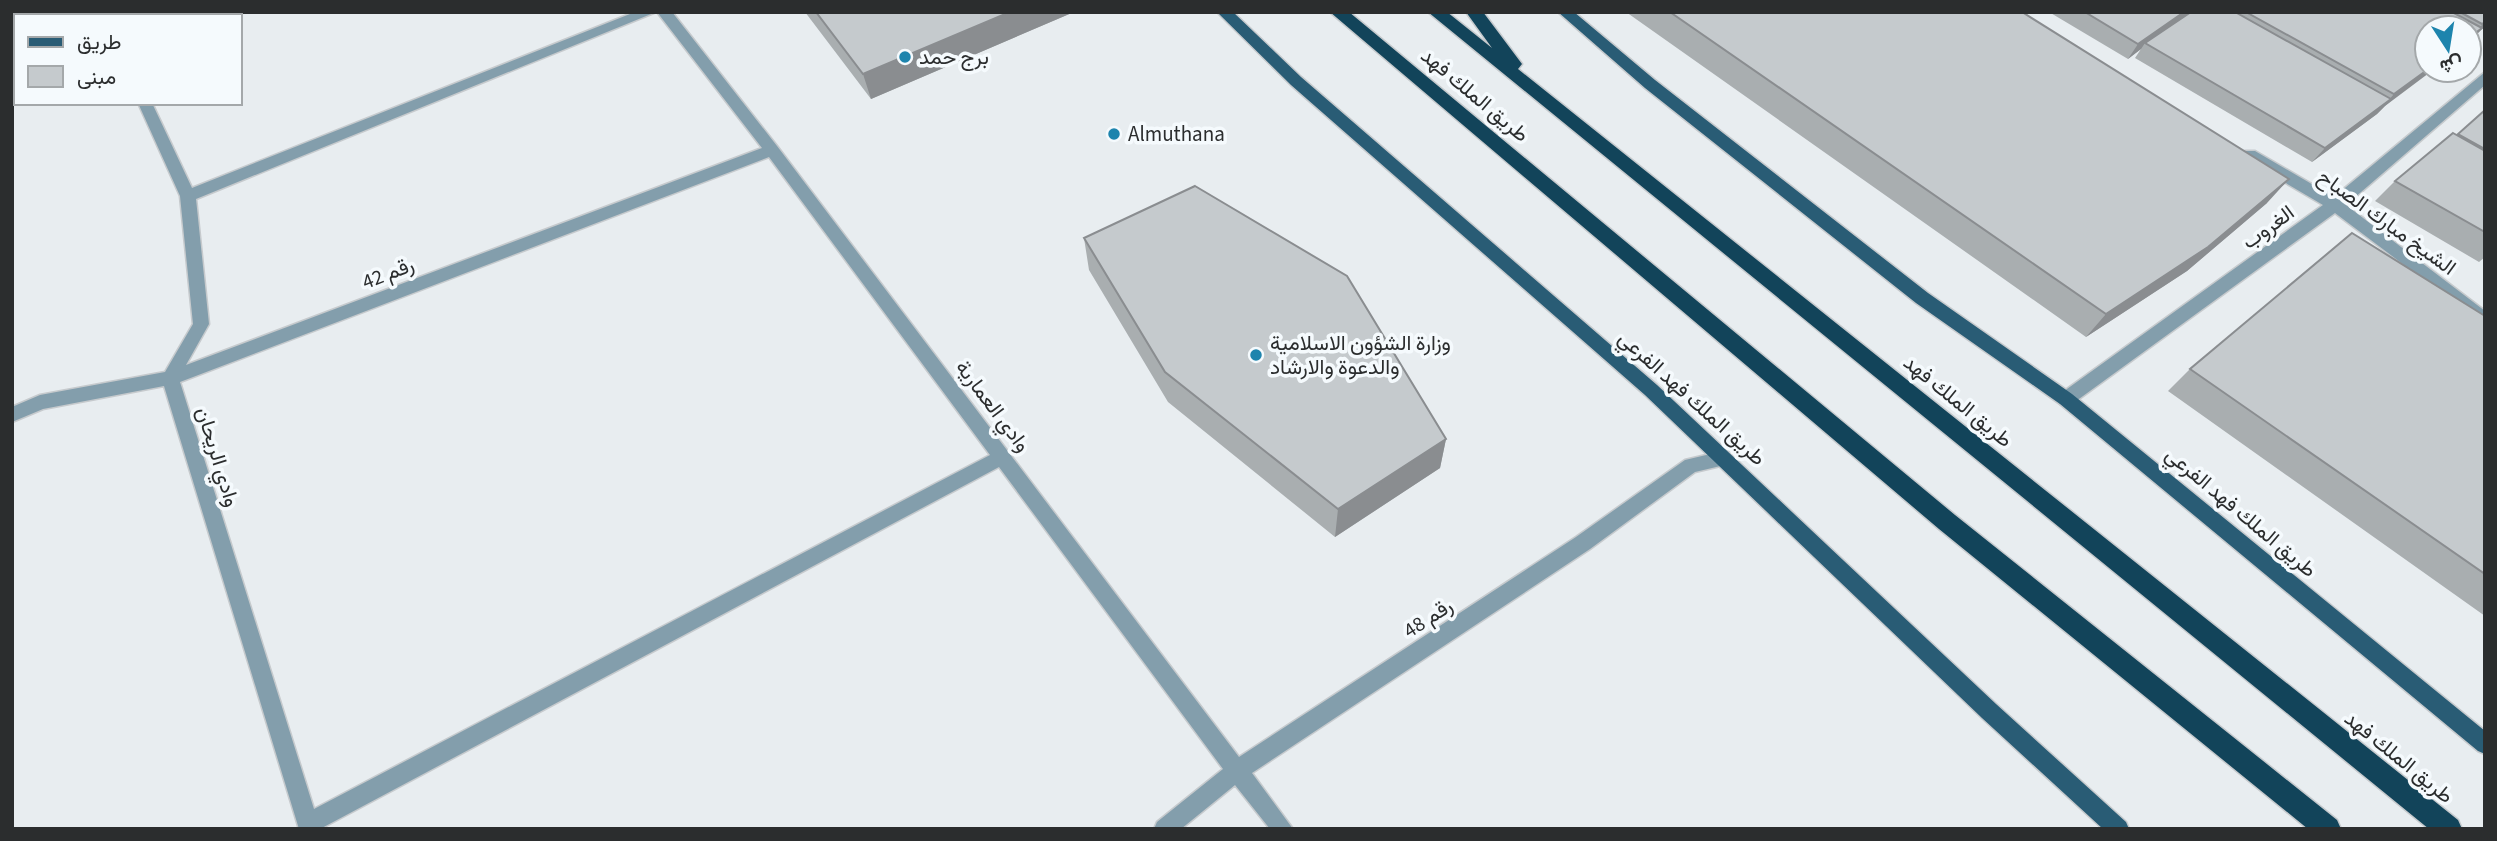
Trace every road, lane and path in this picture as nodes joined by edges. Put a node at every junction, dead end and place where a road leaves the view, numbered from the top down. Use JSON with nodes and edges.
{"nodes":[{"id":1,"x":649,"y":12,"type":"edge"},
{"id":2,"x":664,"y":12,"type":"edge"},
{"id":3,"x":1224,"y":12,"type":"edge"},
{"id":4,"x":1338,"y":12,"type":"edge"},
{"id":5,"x":1436,"y":12,"type":"edge"},
{"id":6,"x":1474,"y":12,"type":"edge"},
{"id":7,"x":1565,"y":12,"type":"edge"},
{"id":8,"x":2485,"y":77,"type":"edge"},
{"id":9,"x":1534,"y":90,"type":"junction"},
{"id":10,"x":146,"y":105,"type":"edge"},
{"id":11,"x":772,"y":150,"type":"junction"},
{"id":12,"x":2241,"y":150,"type":"edge"},
{"id":13,"x":188,"y":197,"type":"junction"},
{"id":14,"x":2335,"y":205,"type":"junction"},
{"id":15,"x":2485,"y":320,"type":"edge"},
{"id":16,"x":170,"y":378,"type":"junction"},
{"id":17,"x":2066,"y":399,"type":"junction"},
{"id":18,"x":12,"y":415,"type":"edge"},
{"id":19,"x":1002,"y":457,"type":"junction"},
{"id":20,"x":1723,"y":459,"type":"junction"},
{"id":21,"x":2485,"y":744,"type":"edge"},
{"id":22,"x":1238,"y":770,"type":"junction"},
{"id":23,"x":309,"y":827,"type":"edge"},
{"id":24,"x":1164,"y":829,"type":"edge"},
{"id":25,"x":1283,"y":829,"type":"edge"},
{"id":26,"x":2119,"y":829,"type":"edge"},
{"id":27,"x":2328,"y":829,"type":"edge"},
{"id":28,"x":2449,"y":829,"type":"edge"}],
"edges":[{"from":1,"to":13,"type":"street"},
{"from":2,"to":11,"type":"street","name":"وادي العمارية"},
{"from":3,"to":20,"type":"main road","name":"طريق الملك فهد الفرعي"},
{"from":4,"to":27,"type":"highway","name":"طريق الملك فهد"},
{"from":5,"to":9,"type":"highway","name":"طريق الملك فهد"},
{"from":6,"to":9,"type":"highway"},
{"from":7,"to":17,"type":"main road","name":"طريق الملك فهد الفرعي"},
{"from":8,"to":14,"type":"street","name":"الغروب"},
{"from":9,"to":28,"type":"highway","name":"طريق الملك فهد"},
{"from":10,"to":13,"type":"street"},
{"from":11,"to":16,"type":"street","name":"رقم 42"},
{"from":11,"to":19,"type":"street","name":"وادي العمارية"},
{"from":12,"to":14,"type":"street","name":"الشيخ مبارك الصباح"},
{"from":13,"to":16,"type":"street"},
{"from":14,"to":15,"type":"street","name":"الشيخ مبارك الصباح"},
{"from":14,"to":17,"type":"street","name":"الغروب"},
{"from":16,"to":18,"type":"street","name":"رقم 42"},
{"from":16,"to":23,"type":"street","name":"وادي الريحان"},
{"from":17,"to":21,"type":"main road","name":"طريق الملك فهد الفرعي"},
{"from":19,"to":22,"type":"street","name":"وادي العمارية"},
{"from":19,"to":23,"type":"street"},
{"from":20,"to":22,"type":"street","name":"رقم 48"},
{"from":20,"to":26,"type":"main road","name":"طريق الملك فهد الفرعي"},
{"from":22,"to":24,"type":"street","name":"رقم 48"},
{"from":22,"to":25,"type":"street","name":"وادي العمارية"}]}
